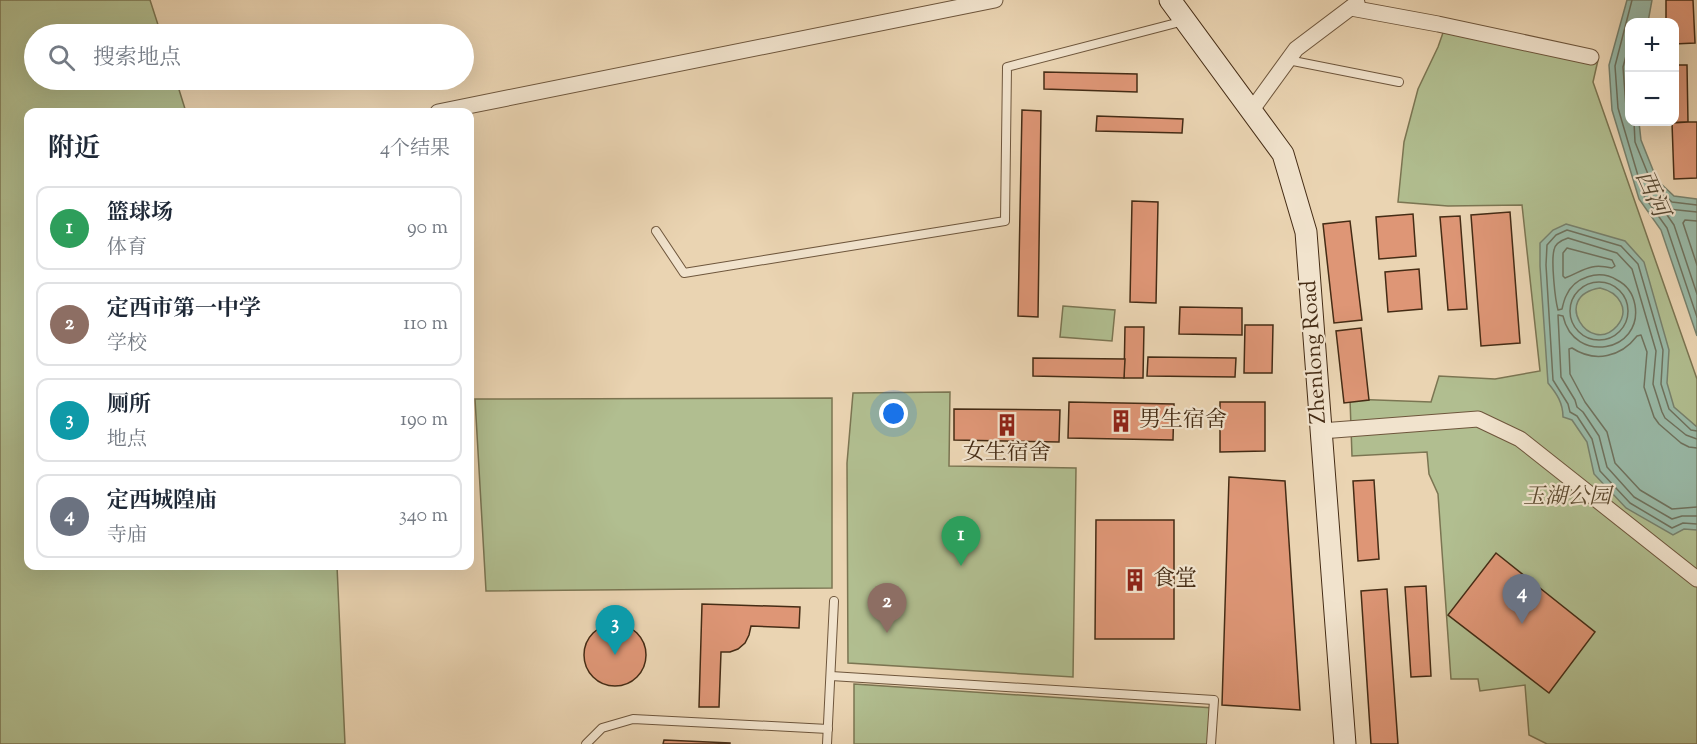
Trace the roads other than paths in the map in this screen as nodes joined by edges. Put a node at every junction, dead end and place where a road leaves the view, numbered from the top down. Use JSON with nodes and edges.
{"nodes":[{"id":1,"x":995,"y":0,"type":"edge"},
{"id":2,"x":1170,"y":0,"type":"edge"},
{"id":3,"x":1357,"y":4,"type":"edge"},
{"id":4,"x":1185,"y":21,"type":"junction"},
{"id":5,"x":1591,"y":57,"type":"dead end"},
{"id":6,"x":1288,"y":60,"type":"junction"},
{"id":7,"x":1399,"y":82,"type":"dead end"},
{"id":8,"x":458,"y":108,"type":"edge"},
{"id":9,"x":1251,"y":111,"type":"junction"},
{"id":10,"x":656,"y":231,"type":"dead end"},
{"id":11,"x":1322,"y":431,"type":"junction"},
{"id":12,"x":1697,"y":579,"type":"edge"},
{"id":13,"x":834,"y":601,"type":"dead end"},
{"id":14,"x":831,"y":676,"type":"junction"},
{"id":15,"x":828,"y":729,"type":"junction"},
{"id":16,"x":586,"y":744,"type":"edge"},
{"id":17,"x":827,"y":744,"type":"edge"},
{"id":18,"x":1211,"y":744,"type":"edge"},
{"id":19,"x":1345,"y":744,"type":"edge"}],
"edges":[{"from":1,"to":8,"type":"street"},
{"from":2,"to":4,"type":"main road","name":"Zhenlong Road"},
{"from":3,"to":5,"type":"street"},
{"from":3,"to":6,"type":"street"},
{"from":4,"to":9,"type":"main road","name":"Zhenlong Road"},
{"from":4,"to":10,"type":"lane"},
{"from":6,"to":7,"type":"lane"},
{"from":6,"to":9,"type":"street"},
{"from":9,"to":11,"type":"main road","name":"Zhenlong Road"},
{"from":11,"to":12,"type":"street"},
{"from":11,"to":19,"type":"main road","name":"Zhenlong Road"},
{"from":13,"to":14,"type":"lane"},
{"from":14,"to":15,"type":"lane"},
{"from":14,"to":18,"type":"lane"},
{"from":15,"to":16,"type":"lane"},
{"from":15,"to":17,"type":"lane"}]}
